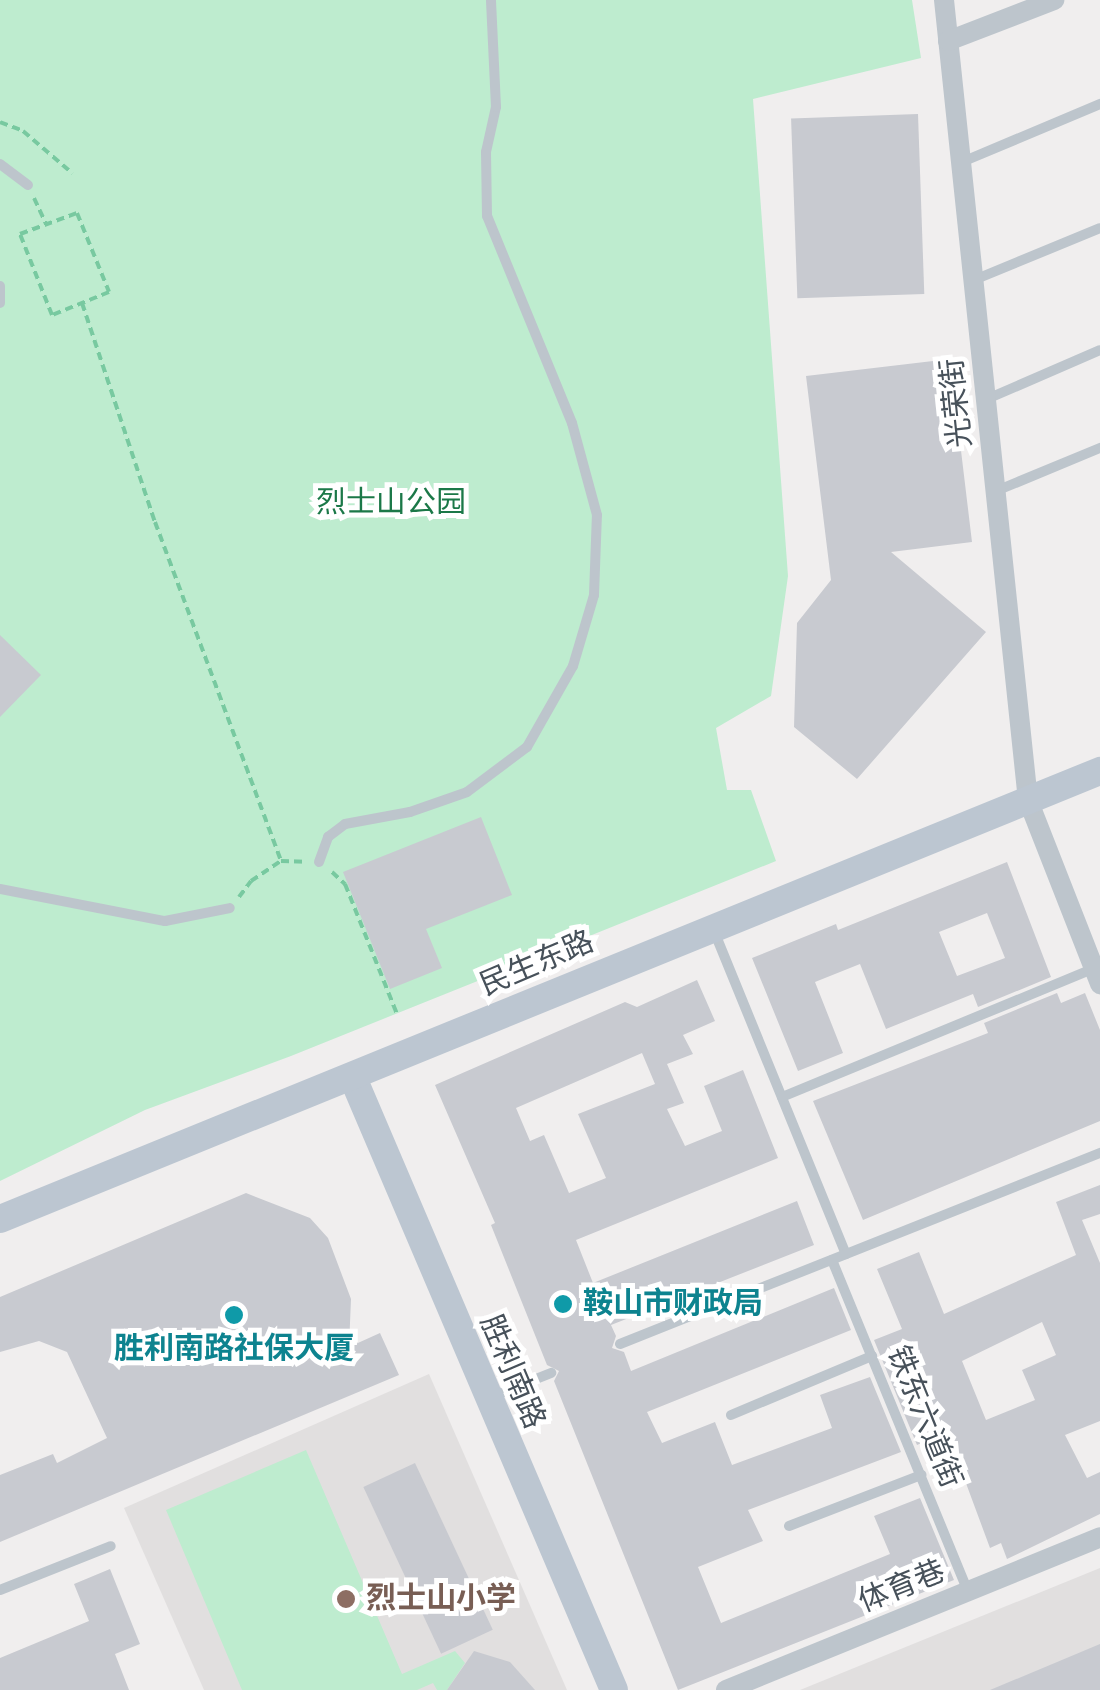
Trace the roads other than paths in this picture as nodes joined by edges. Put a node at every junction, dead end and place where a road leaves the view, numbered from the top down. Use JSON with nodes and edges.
{"nodes":[{"id":1,"x":491,"y":0,"type":"edge"},
{"id":2,"x":944,"y":0,"type":"edge"},
{"id":3,"x":1054,"y":0,"type":"edge"},
{"id":4,"x":948,"y":41,"type":"junction"},
{"id":5,"x":1100,"y":104,"type":"edge"},
{"id":6,"x":961,"y":162,"type":"junction"},
{"id":7,"x":0,"y":164,"type":"edge"},
{"id":8,"x":28,"y":185,"type":"dead end"},
{"id":9,"x":1100,"y":228,"type":"edge"},
{"id":10,"x":974,"y":280,"type":"junction"},
{"id":11,"x":0,"y":286,"type":"edge"},
{"id":12,"x":0,"y":302,"type":"edge"},
{"id":13,"x":1100,"y":350,"type":"edge"},
{"id":14,"x":987,"y":399,"type":"junction"},
{"id":15,"x":1100,"y":448,"type":"edge"},
{"id":16,"x":996,"y":491,"type":"junction"},
{"id":17,"x":1100,"y":771,"type":"edge"},
{"id":18,"x":1028,"y":800,"type":"junction"},
{"id":19,"x":319,"y":862,"type":"road end"},
{"id":20,"x":0,"y":888,"type":"edge"},
{"id":21,"x":230,"y":908,"type":"road end"},
{"id":22,"x":712,"y":926,"type":"junction"},
{"id":23,"x":1097,"y":977,"type":"edge"},
{"id":24,"x":353,"y":1078,"type":"junction"},
{"id":25,"x":782,"y":1098,"type":"junction"},
{"id":26,"x":1100,"y":1153,"type":"edge"},
{"id":27,"x":0,"y":1219,"type":"edge"},
{"id":28,"x":846,"y":1254,"type":"junction"},
{"id":29,"x":832,"y":1260,"type":"junction"},
{"id":30,"x":620,"y":1344,"type":"dead end"},
{"id":31,"x":872,"y":1356,"type":"junction"},
{"id":32,"x":551,"y":1374,"type":"dead end"},
{"id":33,"x":487,"y":1399,"type":"junction"},
{"id":34,"x":732,"y":1414,"type":"dead end"},
{"id":35,"x":921,"y":1475,"type":"junction"},
{"id":36,"x":789,"y":1526,"type":"dead end"},
{"id":37,"x":1100,"y":1537,"type":"edge"},
{"id":38,"x":111,"y":1546,"type":"dead end"},
{"id":39,"x":0,"y":1590,"type":"edge"},
{"id":40,"x":969,"y":1593,"type":"junction"},
{"id":41,"x":614,"y":1690,"type":"edge"},
{"id":42,"x":726,"y":1690,"type":"edge"}],
"edges":[{"from":1,"to":19,"type":"lane"},
{"from":2,"to":4,"type":"street","name":"光荣街"},
{"from":3,"to":4,"type":"street"},
{"from":4,"to":6,"type":"street","name":"光荣街"},
{"from":5,"to":6,"type":"lane"},
{"from":6,"to":10,"type":"street","name":"光荣街"},
{"from":7,"to":8,"type":"lane"},
{"from":9,"to":10,"type":"lane"},
{"from":10,"to":14,"type":"street","name":"光荣街"},
{"from":11,"to":12,"type":"lane"},
{"from":13,"to":14,"type":"lane"},
{"from":14,"to":16,"type":"street","name":"光荣街"},
{"from":15,"to":16,"type":"lane"},
{"from":16,"to":18,"type":"street","name":"光荣街"},
{"from":17,"to":18,"type":"main road","name":"民生东路"},
{"from":18,"to":22,"type":"main road","name":"民生东路"},
{"from":18,"to":23,"type":"street","name":"光荣街"},
{"from":20,"to":21,"type":"lane"},
{"from":22,"to":24,"type":"main road","name":"民生东路"},
{"from":22,"to":25,"type":"lane"},
{"from":23,"to":25,"type":"lane"},
{"from":24,"to":27,"type":"main road","name":"民生东路"},
{"from":24,"to":33,"type":"main road","name":"胜利南路"},
{"from":25,"to":28,"type":"lane"},
{"from":26,"to":28,"type":"lane"},
{"from":28,"to":29,"type":"lane"},
{"from":29,"to":30,"type":"lane"},
{"from":29,"to":31,"type":"lane","name":"铁东六道街"},
{"from":31,"to":34,"type":"lane"},
{"from":31,"to":35,"type":"lane","name":"铁东六道街"},
{"from":32,"to":33,"type":"lane"},
{"from":33,"to":41,"type":"main road","name":"胜利南路"},
{"from":35,"to":36,"type":"lane"},
{"from":35,"to":40,"type":"lane","name":"铁东六道街"},
{"from":37,"to":40,"type":"street","name":"体育巷"},
{"from":38,"to":39,"type":"lane"},
{"from":40,"to":42,"type":"street","name":"体育巷"}]}
